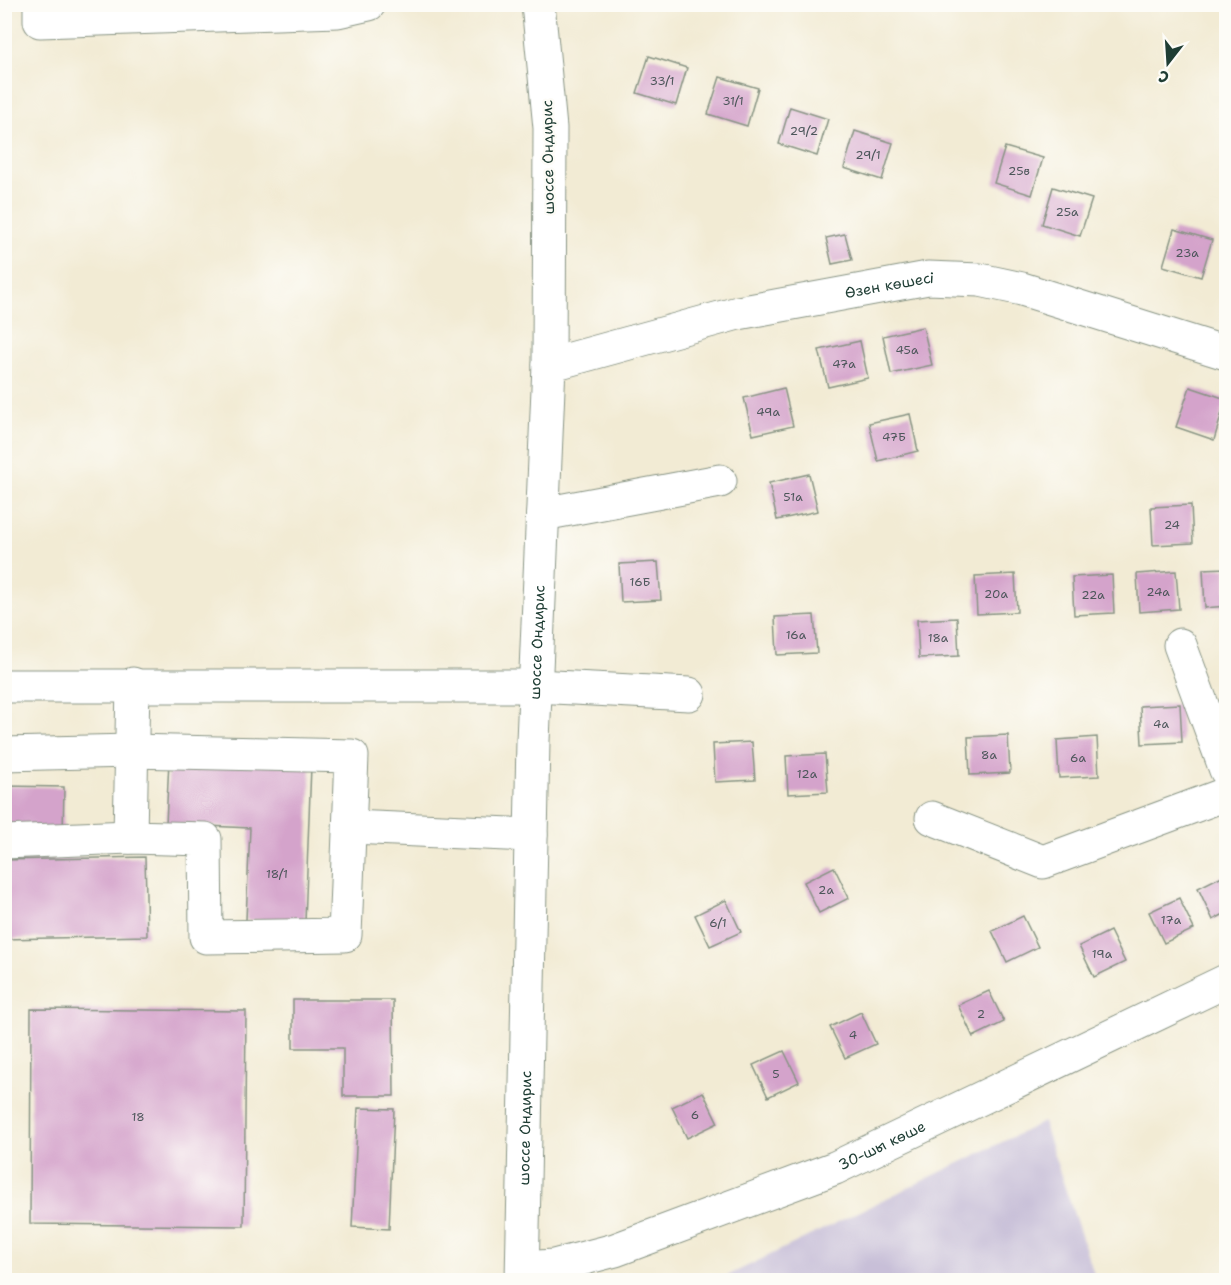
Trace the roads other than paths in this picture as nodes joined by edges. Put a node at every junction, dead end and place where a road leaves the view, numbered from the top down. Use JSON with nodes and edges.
{"nodes":[{"id":1,"x":40,"y":4,"type":"edge"},
{"id":2,"x":538,"y":4,"type":"edge"},
{"id":3,"x":348,"y":7,"type":"edge"},
{"id":4,"x":1227,"y":353,"type":"edge"},
{"id":5,"x":549,"y":365,"type":"junction"},
{"id":6,"x":720,"y":481,"type":"dead end"},
{"id":7,"x":543,"y":514,"type":"junction"},
{"id":8,"x":1180,"y":645,"type":"dead end"},
{"id":9,"x":133,"y":684,"type":"junction"},
{"id":10,"x":4,"y":686,"type":"edge"},
{"id":11,"x":535,"y":686,"type":"junction"},
{"id":12,"x":689,"y":694,"type":"dead end"},
{"id":13,"x":131,"y":751,"type":"junction"},
{"id":14,"x":4,"y":754,"type":"edge"},
{"id":15,"x":1227,"y":770,"type":"edge"},
{"id":16,"x":1227,"y":794,"type":"edge"},
{"id":17,"x":932,"y":818,"type":"dead end"},
{"id":18,"x":351,"y":827,"type":"junction"},
{"id":19,"x":531,"y":835,"type":"junction"},
{"id":20,"x":130,"y":837,"type":"junction"},
{"id":21,"x":4,"y":842,"type":"edge"},
{"id":22,"x":1227,"y":981,"type":"edge"},
{"id":23,"x":523,"y":1274,"type":"edge"}],
"edges":[{"from":1,"to":3,"type":"street"},
{"from":2,"to":5,"type":"street","name":"шоссе Ондирис"},
{"from":4,"to":5,"type":"street","name":"Өзен көшесі"},
{"from":5,"to":7,"type":"street","name":"шоссе Ондирис"},
{"from":6,"to":7,"type":"street"},
{"from":7,"to":11,"type":"street","name":"шоссе Ондирис"},
{"from":8,"to":15,"type":"street"},
{"from":9,"to":10,"type":"street"},
{"from":9,"to":11,"type":"street"},
{"from":9,"to":13,"type":"street"},
{"from":11,"to":12,"type":"street"},
{"from":11,"to":19,"type":"street","name":"шоссе Ондирис"},
{"from":13,"to":14,"type":"street"},
{"from":13,"to":18,"type":"street"},
{"from":13,"to":20,"type":"street"},
{"from":16,"to":17,"type":"street"},
{"from":18,"to":19,"type":"street"},
{"from":18,"to":20,"type":"street"},
{"from":19,"to":23,"type":"street","name":"шоссе Ондирис"},
{"from":20,"to":21,"type":"street"},
{"from":22,"to":23,"type":"street","name":"30-шы көше"}]}
